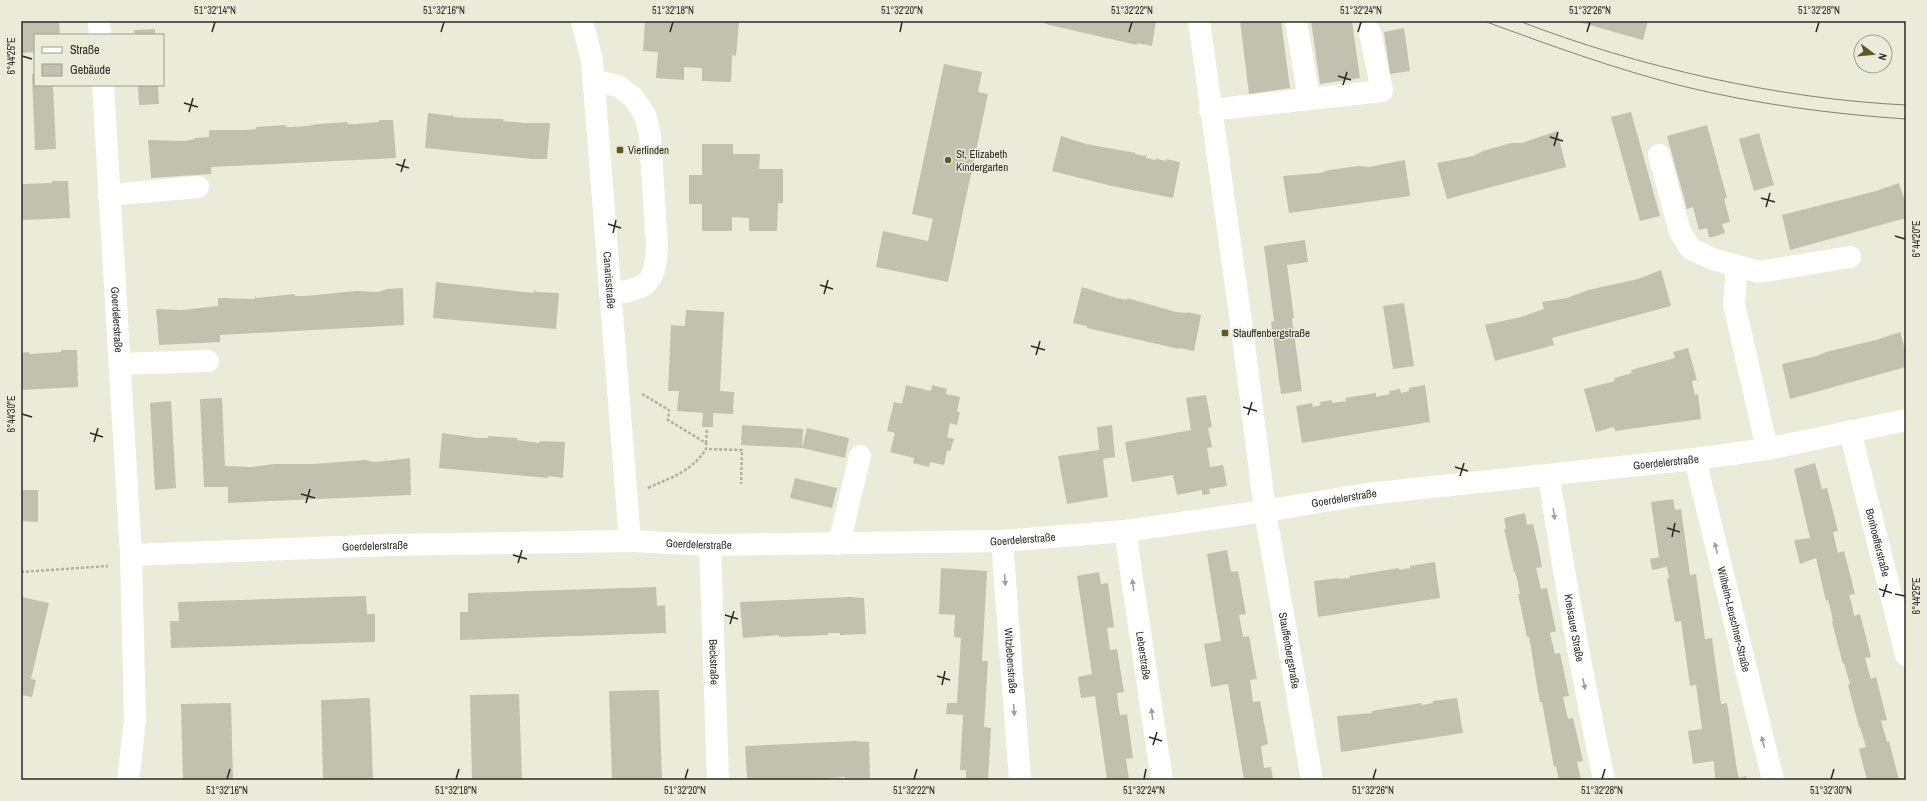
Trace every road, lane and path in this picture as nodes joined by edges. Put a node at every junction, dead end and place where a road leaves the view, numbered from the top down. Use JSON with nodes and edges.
{"nodes":[{"id":1,"x":99,"y":21,"type":"edge"},
{"id":2,"x":582,"y":21,"type":"edge"},
{"id":3,"x":1199,"y":21,"type":"edge"},
{"id":4,"x":1296,"y":21,"type":"edge"},
{"id":5,"x":1370,"y":32,"type":"dead end"},
{"id":6,"x":100,"y":34,"type":"edge"},
{"id":7,"x":593,"y":80,"type":"junction"},
{"id":8,"x":103,"y":86,"type":"edge"},
{"id":9,"x":1309,"y":99,"type":"junction"},
{"id":10,"x":1210,"y":110,"type":"junction"},
{"id":11,"x":1659,"y":155,"type":"dead end"},
{"id":12,"x":198,"y":187,"type":"dead end"},
{"id":13,"x":109,"y":195,"type":"junction"},
{"id":14,"x":1850,"y":257,"type":"dead end"},
{"id":15,"x":1737,"y":266,"type":"junction"},
{"id":16,"x":610,"y":294,"type":"junction"},
{"id":17,"x":208,"y":361,"type":"dead end"},
{"id":18,"x":119,"y":364,"type":"junction"},
{"id":19,"x":618,"y":393,"type":"junction"},
{"id":20,"x":1906,"y":420,"type":"edge"},
{"id":21,"x":707,"y":428,"type":"dead end"},
{"id":22,"x":1850,"y":431,"type":"junction"},
{"id":23,"x":706,"y":443,"type":"junction"},
{"id":24,"x":706,"y":449,"type":"junction"},
{"id":25,"x":1767,"y":449,"type":"junction"},
{"id":26,"x":860,"y":456,"type":"dead end"},
{"id":27,"x":1695,"y":459,"type":"junction"},
{"id":28,"x":1549,"y":476,"type":"junction"},
{"id":29,"x":740,"y":484,"type":"dead end"},
{"id":30,"x":626,"y":491,"type":"junction"},
{"id":31,"x":1265,"y":511,"type":"junction"},
{"id":32,"x":1125,"y":531,"type":"junction"},
{"id":33,"x":630,"y":541,"type":"junction"},
{"id":34,"x":1002,"y":541,"type":"junction"},
{"id":35,"x":840,"y":544,"type":"junction"},
{"id":36,"x":710,"y":545,"type":"junction"},
{"id":37,"x":131,"y":555,"type":"junction"},
{"id":38,"x":21,"y":572,"type":"edge"},
{"id":39,"x":1906,"y":655,"type":"edge"},
{"id":40,"x":128,"y":780,"type":"edge"},
{"id":41,"x":718,"y":780,"type":"edge"},
{"id":42,"x":1020,"y":780,"type":"edge"},
{"id":43,"x":1162,"y":780,"type":"edge"},
{"id":44,"x":1312,"y":780,"type":"edge"},
{"id":45,"x":1604,"y":780,"type":"edge"},
{"id":46,"x":1773,"y":780,"type":"edge"}],
"edges":[{"from":1,"to":6,"type":"street"},
{"from":2,"to":7,"type":"street","name":"Canarisstraße"},
{"from":3,"to":10,"type":"street","name":"Stauffenbergstraße"},
{"from":4,"to":9,"type":"street"},
{"from":5,"to":9,"type":"street"},
{"from":7,"to":16,"type":"street","name":"Canarisstraße"},
{"from":7,"to":16,"type":"street"},
{"from":8,"to":13,"type":"street","name":"Goerdelerstraße"},
{"from":9,"to":10,"type":"street"},
{"from":10,"to":31,"type":"street","name":"Stauffenbergstraße"},
{"from":11,"to":15,"type":"street"},
{"from":12,"to":13,"type":"street"},
{"from":13,"to":18,"type":"street","name":"Goerdelerstraße"},
{"from":14,"to":15,"type":"street"},
{"from":15,"to":25,"type":"street"},
{"from":16,"to":19,"type":"street","name":"Canarisstraße"},
{"from":17,"to":18,"type":"street"},
{"from":18,"to":37,"type":"street","name":"Goerdelerstraße"},
{"from":19,"to":23,"type":"path"},
{"from":19,"to":30,"type":"street","name":"Canarisstraße"},
{"from":20,"to":22,"type":"street","name":"Goerdelerstraße"},
{"from":21,"to":23,"type":"path"},
{"from":22,"to":25,"type":"street","name":"Goerdelerstraße"},
{"from":22,"to":39,"type":"street","name":"Bonhoefferstraße"},
{"from":23,"to":24,"type":"path"},
{"from":24,"to":29,"type":"path"},
{"from":24,"to":30,"type":"path"},
{"from":25,"to":27,"type":"street","name":"Goerdelerstraße"},
{"from":26,"to":35,"type":"street"},
{"from":27,"to":28,"type":"street","name":"Goerdelerstraße"},
{"from":46,"to":27,"type":"street","name":"Wilhelm-Leuschner-Straße","one_way":true},
{"from":28,"to":31,"type":"street","name":"Goerdelerstraße"},
{"from":28,"to":45,"type":"street","name":"Kreisauer Straße","one_way":true},
{"from":30,"to":33,"type":"street","name":"Canarisstraße"},
{"from":31,"to":32,"type":"street","name":"Goerdelerstraße"},
{"from":31,"to":44,"type":"street","name":"Stauffenbergstraße"},
{"from":32,"to":34,"type":"street","name":"Goerdelerstraße"},
{"from":43,"to":32,"type":"street","name":"Leberstraße","one_way":true},
{"from":33,"to":36,"type":"street","name":"Goerdelerstraße"},
{"from":33,"to":37,"type":"street","name":"Goerdelerstraße"},
{"from":34,"to":35,"type":"street","name":"Goerdelerstraße"},
{"from":34,"to":42,"type":"street","name":"Witzlebenstraße","one_way":true},
{"from":35,"to":36,"type":"street","name":"Goerdelerstraße"},
{"from":36,"to":41,"type":"street","name":"Beckstraße"},
{"from":37,"to":38,"type":"path"},
{"from":37,"to":40,"type":"street","name":"Goerdelerstraße"}]}
